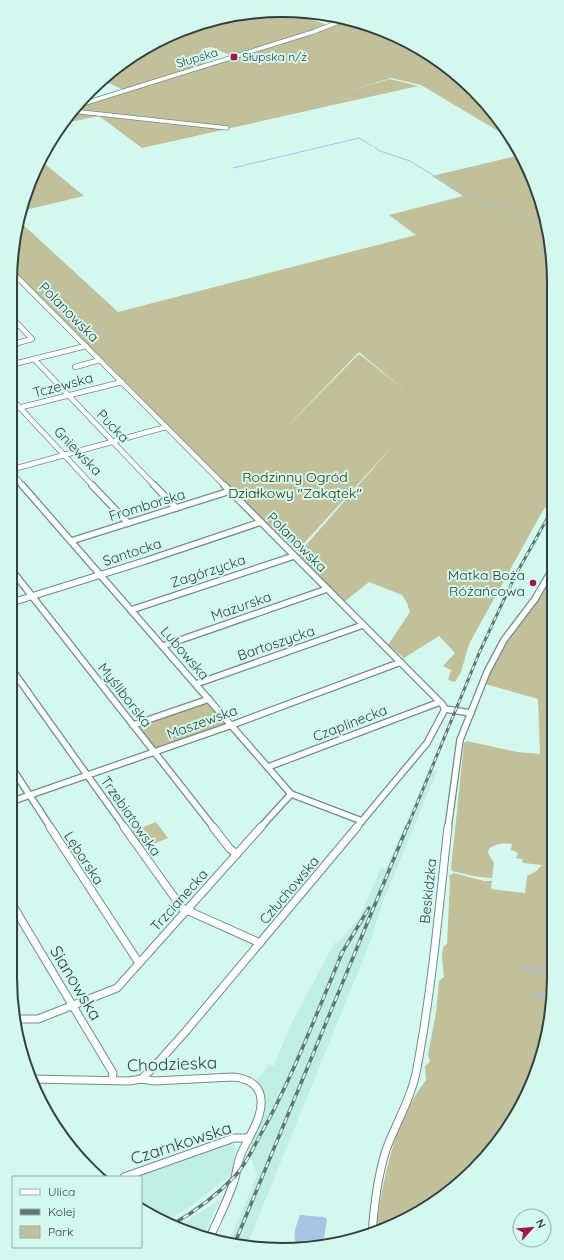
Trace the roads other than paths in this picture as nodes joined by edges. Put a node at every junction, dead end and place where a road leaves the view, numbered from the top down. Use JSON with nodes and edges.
{"nodes":[{"id":1,"x":337,"y":23,"type":"edge"},
{"id":2,"x":88,"y":102,"type":"edge"},
{"id":3,"x":79,"y":112,"type":"edge"},
{"id":4,"x":227,"y":128,"type":"dead end"},
{"id":5,"x":17,"y":277,"type":"edge"},
{"id":6,"x":17,"y":324,"type":"edge"},
{"id":7,"x":17,"y":343,"type":"edge"},
{"id":8,"x":86,"y":346,"type":"junction"},
{"id":9,"x":34,"y":359,"type":"junction"},
{"id":10,"x":100,"y":360,"type":"junction"},
{"id":11,"x":17,"y":363,"type":"edge"},
{"id":12,"x":75,"y":367,"type":"dead end"},
{"id":13,"x":122,"y":382,"type":"junction"},
{"id":14,"x":68,"y":395,"type":"junction"},
{"id":15,"x":17,"y":405,"type":"edge"},
{"id":16,"x":20,"y":408,"type":"junction"},
{"id":17,"x":17,"y":409,"type":"edge"},
{"id":18,"x":166,"y":427,"type":"junction"},
{"id":19,"x":111,"y":441,"type":"junction"},
{"id":20,"x":65,"y":454,"type":"junction"},
{"id":21,"x":17,"y":469,"type":"edge"},
{"id":22,"x":17,"y":479,"type":"edge"},
{"id":23,"x":230,"y":491,"type":"junction"},
{"id":24,"x":176,"y":508,"type":"junction"},
{"id":25,"x":261,"y":522,"type":"junction"},
{"id":26,"x":128,"y":523,"type":"junction"},
{"id":27,"x":71,"y":541,"type":"junction"},
{"id":28,"x":294,"y":556,"type":"junction"},
{"id":29,"x":100,"y":575,"type":"junction"},
{"id":30,"x":17,"y":577,"type":"edge"},
{"id":31,"x":547,"y":578,"type":"edge"},
{"id":32,"x":326,"y":589,"type":"junction"},
{"id":33,"x":32,"y":596,"type":"junction"},
{"id":34,"x":17,"y":601,"type":"edge"},
{"id":35,"x":131,"y":610,"type":"junction"},
{"id":36,"x":363,"y":625,"type":"junction"},
{"id":37,"x":162,"y":646,"type":"junction"},
{"id":38,"x":401,"y":662,"type":"junction"},
{"id":39,"x":17,"y":677,"type":"edge"},
{"id":40,"x":196,"y":684,"type":"junction"},
{"id":41,"x":209,"y":699,"type":"junction"},
{"id":42,"x":440,"y":702,"type":"junction"},
{"id":43,"x":445,"y":709,"type":"junction"},
{"id":44,"x":471,"y":712,"type":"junction"},
{"id":45,"x":133,"y":725,"type":"junction"},
{"id":46,"x":232,"y":725,"type":"junction"},
{"id":47,"x":154,"y":752,"type":"junction"},
{"id":48,"x":268,"y":767,"type":"junction"},
{"id":49,"x":87,"y":775,"type":"junction"},
{"id":50,"x":17,"y":776,"type":"edge"},
{"id":51,"x":291,"y":794,"type":"junction"},
{"id":52,"x":30,"y":795,"type":"junction"},
{"id":53,"x":17,"y":800,"type":"edge"},
{"id":54,"x":362,"y":821,"type":"junction"},
{"id":55,"x":237,"y":854,"type":"junction"},
{"id":56,"x":186,"y":910,"type":"junction"},
{"id":57,"x":18,"y":914,"type":"edge"},
{"id":58,"x":260,"y":943,"type":"junction"},
{"id":59,"x":140,"y":962,"type":"junction"},
{"id":60,"x":74,"y":1005,"type":"junction"},
{"id":61,"x":20,"y":1019,"type":"edge"},
{"id":62,"x":37,"y":1079,"type":"edge"},
{"id":63,"x":141,"y":1079,"type":"junction"},
{"id":64,"x":112,"y":1080,"type":"junction"},
{"id":65,"x":248,"y":1138,"type":"junction"},
{"id":66,"x":127,"y":1176,"type":"edge"},
{"id":67,"x":373,"y":1227,"type":"edge"},
{"id":68,"x":212,"y":1234,"type":"edge"}],
"edges":[{"from":1,"to":2,"type":"street","name":"Słupska"},
{"from":3,"to":4,"type":"street"},
{"from":5,"to":8,"type":"street","name":"Polanowska"},
{"from":6,"to":7,"type":"street"},
{"from":8,"to":9,"type":"street"},
{"from":8,"to":10,"type":"street","name":"Polanowska"},
{"from":9,"to":11,"type":"street"},
{"from":9,"to":14,"type":"street","name":"Pucka"},
{"from":10,"to":12,"type":"street"},
{"from":10,"to":13,"type":"street","name":"Polanowska"},
{"from":13,"to":14,"type":"street","name":"Tczewska"},
{"from":13,"to":18,"type":"street","name":"Polanowska"},
{"from":14,"to":16,"type":"street","name":"Tczewska"},
{"from":14,"to":19,"type":"street","name":"Pucka"},
{"from":15,"to":16,"type":"street","name":"Gniewska"},
{"from":16,"to":17,"type":"street","name":"Tczewska"},
{"from":16,"to":20,"type":"street","name":"Gniewska"},
{"from":18,"to":19,"type":"street"},
{"from":18,"to":23,"type":"street","name":"Polanowska"},
{"from":19,"to":20,"type":"street"},
{"from":19,"to":24,"type":"street","name":"Pucka"},
{"from":20,"to":21,"type":"street"},
{"from":20,"to":26,"type":"street","name":"Gniewska"},
{"from":22,"to":27,"type":"street","name":"Lubowska"},
{"from":23,"to":24,"type":"street","name":"Fromborska"},
{"from":23,"to":25,"type":"street","name":"Polanowska"},
{"from":24,"to":26,"type":"street","name":"Fromborska"},
{"from":25,"to":28,"type":"street","name":"Polanowska"},
{"from":25,"to":29,"type":"street","name":"Santocka"},
{"from":26,"to":27,"type":"street","name":"Fromborska"},
{"from":27,"to":29,"type":"street","name":"Lubowska"},
{"from":28,"to":32,"type":"street","name":"Polanowska"},
{"from":28,"to":35,"type":"street","name":"Zagórzycka"},
{"from":29,"to":33,"type":"street","name":"Santocka"},
{"from":29,"to":35,"type":"street","name":"Lubowska"},
{"from":30,"to":33,"type":"street","name":"Myśliborska"},
{"from":31,"to":44,"type":"street","name":"Beskidzka"},
{"from":32,"to":36,"type":"street","name":"Polanowska"},
{"from":32,"to":37,"type":"street","name":"Mazurska"},
{"from":33,"to":34,"type":"street","name":"Santocka"},
{"from":33,"to":45,"type":"street","name":"Myśliborska"},
{"from":35,"to":37,"type":"street","name":"Lubowska"},
{"from":36,"to":38,"type":"street","name":"Polanowska"},
{"from":36,"to":40,"type":"street","name":"Bartoszycka"},
{"from":37,"to":40,"type":"street","name":"Lubowska"},
{"from":38,"to":42,"type":"street","name":"Polanowska"},
{"from":38,"to":46,"type":"street","name":"Maszewska"},
{"from":39,"to":49,"type":"street","name":"Trzebiatowska"},
{"from":40,"to":41,"type":"street","name":"Lubowska"},
{"from":41,"to":45,"type":"street"},
{"from":41,"to":46,"type":"street","name":"Lubowska"},
{"from":42,"to":43,"type":"street","name":"Polanowska"},
{"from":42,"to":48,"type":"street","name":"Czaplinecka"},
{"from":43,"to":44,"type":"street"},
{"from":43,"to":54,"type":"street","name":"Człuchowska"},
{"from":44,"to":67,"type":"street","name":"Beskidzka"},
{"from":45,"to":47,"type":"street","name":"Myśliborska"},
{"from":46,"to":47,"type":"street","name":"Maszewska"},
{"from":46,"to":48,"type":"street","name":"Lubowska"},
{"from":47,"to":49,"type":"street","name":"Maszewska"},
{"from":47,"to":55,"type":"street","name":"Myśliborska"},
{"from":48,"to":51,"type":"street","name":"Lubowska"},
{"from":49,"to":52,"type":"street","name":"Maszewska"},
{"from":49,"to":56,"type":"street","name":"Trzebiatowska"},
{"from":50,"to":52,"type":"street","name":"Lęborska"},
{"from":51,"to":54,"type":"street","name":"Lubowska"},
{"from":51,"to":55,"type":"street","name":"Trzcianecka"},
{"from":52,"to":53,"type":"street","name":"Maszewska"},
{"from":52,"to":59,"type":"street","name":"Lęborska"},
{"from":54,"to":58,"type":"street","name":"Człuchowska"},
{"from":55,"to":56,"type":"street","name":"Trzcianecka"},
{"from":56,"to":58,"type":"street","name":"Trzebiatowska"},
{"from":56,"to":59,"type":"street","name":"Trzcianecka"},
{"from":57,"to":60,"type":"street","name":"Sianowska"},
{"from":58,"to":63,"type":"street","name":"Człuchowska"},
{"from":59,"to":60,"type":"street","name":"Trzcianecka"},
{"from":60,"to":61,"type":"street","name":"Trzcianecka"},
{"from":60,"to":64,"type":"street","name":"Sianowska"},
{"from":62,"to":64,"type":"street","name":"Chodzieska"},
{"from":63,"to":64,"type":"street","name":"Chodzieska"},
{"from":63,"to":65,"type":"street","name":"Chodzieska"},
{"from":65,"to":66,"type":"street","name":"Czarnkowska"},
{"from":65,"to":68,"type":"street","name":"Chodzieska"}]}
